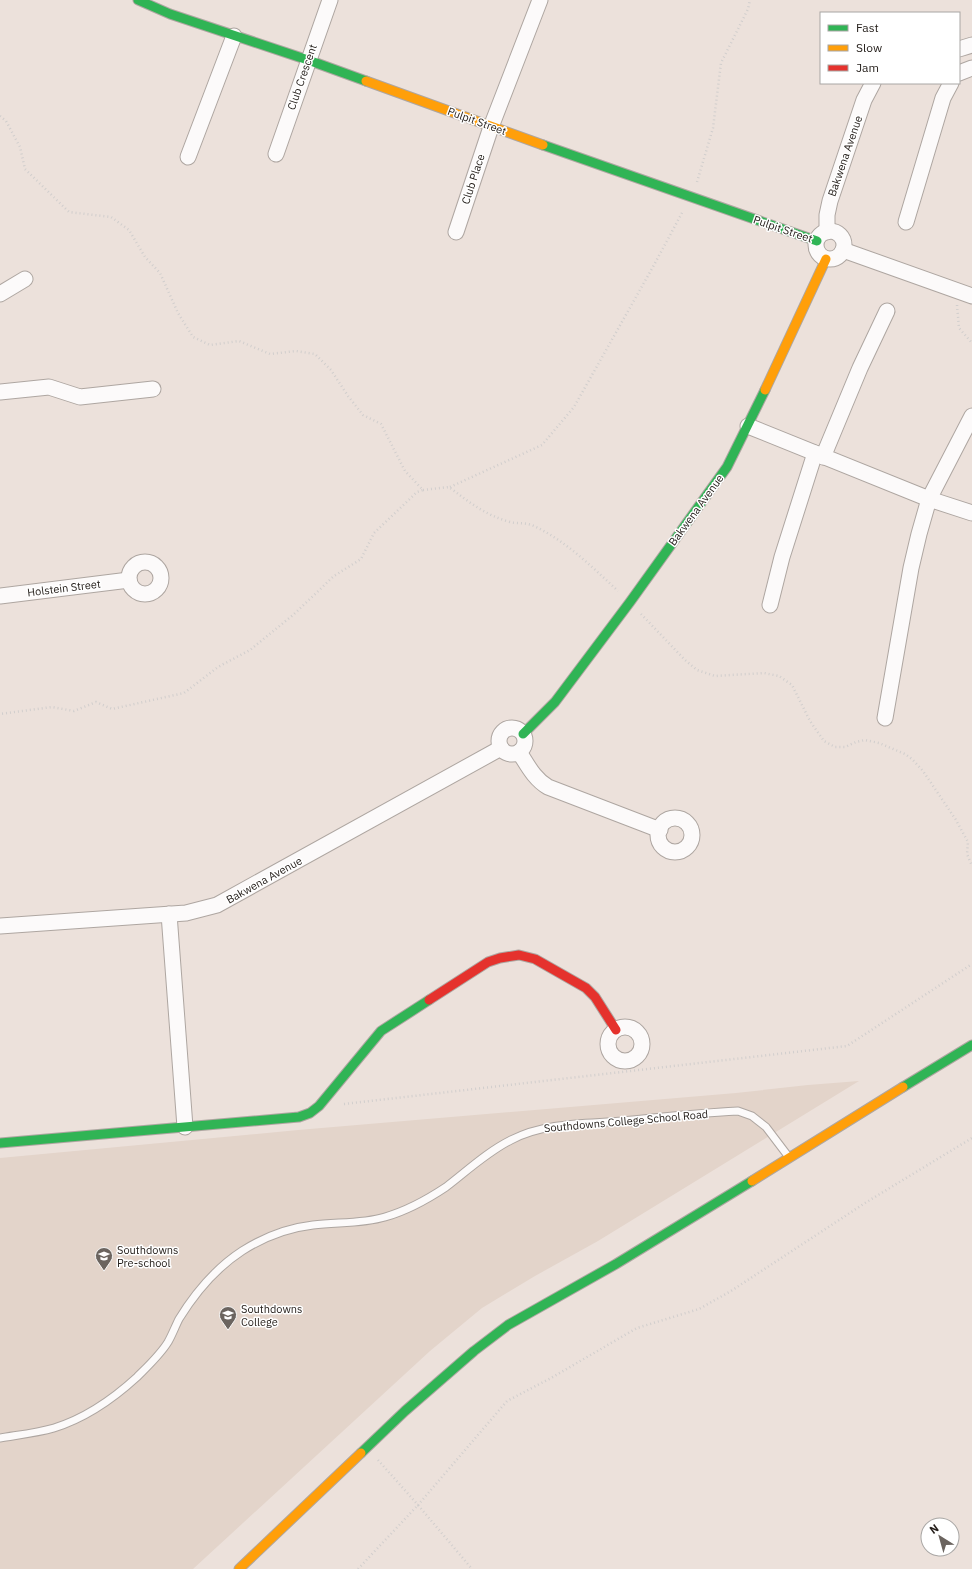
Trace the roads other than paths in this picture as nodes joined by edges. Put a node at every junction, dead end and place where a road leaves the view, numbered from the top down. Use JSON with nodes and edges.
{"nodes":[{"id":1,"x":138,"y":0,"type":"edge"},
{"id":2,"x":330,"y":0,"type":"edge"},
{"id":3,"x":540,"y":0,"type":"edge"},
{"id":4,"x":234,"y":36,"type":"junction"},
{"id":5,"x":972,"y":45,"type":"edge"},
{"id":6,"x":960,"y":49,"type":"edge"},
{"id":7,"x":308,"y":60,"type":"junction"},
{"id":8,"x":972,"y":68,"type":"edge"},
{"id":9,"x":960,"y":73,"type":"edge"},
{"id":10,"x":872,"y":84,"type":"edge"},
{"id":11,"x":950,"y":84,"type":"edge"},
{"id":12,"x":491,"y":127,"type":"junction"},
{"id":13,"x":276,"y":154,"type":"dead end"},
{"id":14,"x":188,"y":157,"type":"dead end"},
{"id":15,"x":906,"y":222,"type":"dead end"},
{"id":16,"x":456,"y":232,"type":"dead end"},
{"id":17,"x":822,"y":237,"type":"junction"},
{"id":18,"x":843,"y":250,"type":"junction"},
{"id":19,"x":826,"y":258,"type":"junction"},
{"id":20,"x":25,"y":279,"type":"dead end"},
{"id":21,"x":0,"y":294,"type":"edge"},
{"id":22,"x":972,"y":296,"type":"edge"},
{"id":23,"x":887,"y":312,"type":"dead end"},
{"id":24,"x":153,"y":389,"type":"dead end"},
{"id":25,"x":0,"y":392,"type":"edge"},
{"id":26,"x":972,"y":416,"type":"edge"},
{"id":27,"x":748,"y":426,"type":"junction"},
{"id":28,"x":819,"y":455,"type":"junction"},
{"id":29,"x":929,"y":499,"type":"junction"},
{"id":30,"x":972,"y":513,"type":"edge"},
{"id":31,"x":129,"y":580,"type":"dead end"},
{"id":32,"x":0,"y":596,"type":"edge"},
{"id":33,"x":770,"y":605,"type":"dead end"},
{"id":34,"x":885,"y":718,"type":"dead end"},
{"id":35,"x":523,"y":734,"type":"junction"},
{"id":36,"x":501,"y":748,"type":"junction"},
{"id":37,"x":519,"y":752,"type":"junction"},
{"id":38,"x":660,"y":830,"type":"dead end"},
{"id":39,"x":169,"y":914,"type":"junction"},
{"id":40,"x":0,"y":926,"type":"edge"},
{"id":41,"x":616,"y":1030,"type":"dead end"},
{"id":42,"x":972,"y":1045,"type":"edge"},
{"id":43,"x":185,"y":1127,"type":"junction"},
{"id":44,"x":0,"y":1143,"type":"edge"},
{"id":45,"x":788,"y":1157,"type":"junction"},
{"id":46,"x":0,"y":1438,"type":"edge"},
{"id":47,"x":239,"y":1569,"type":"edge"}],
"edges":[{"from":1,"to":4,"type":"street","name":"Pulpit Street"},
{"from":2,"to":7,"type":"street","name":"Club Crescent"},
{"from":3,"to":12,"type":"street"},
{"from":4,"to":7,"type":"street","name":"Pulpit Street"},
{"from":4,"to":14,"type":"street"},
{"from":5,"to":6,"type":"street"},
{"from":7,"to":12,"type":"street","name":"Pulpit Street"},
{"from":7,"to":13,"type":"street","name":"Club Crescent"},
{"from":8,"to":9,"type":"street"},
{"from":10,"to":17,"type":"street","name":"Bakwena Avenue"},
{"from":11,"to":15,"type":"street"},
{"from":12,"to":16,"type":"street","name":"Club Place"},
{"from":12,"to":17,"type":"street","name":"Pulpit Street"},
{"from":17,"to":18,"type":"street"},
{"from":17,"to":19,"type":"street"},
{"from":18,"to":19,"type":"street"},
{"from":18,"to":22,"type":"street"},
{"from":19,"to":27,"type":"street","name":"Bakwena Avenue"},
{"from":20,"to":21,"type":"street"},
{"from":23,"to":28,"type":"street"},
{"from":24,"to":25,"type":"street"},
{"from":26,"to":29,"type":"street"},
{"from":27,"to":28,"type":"street"},
{"from":27,"to":35,"type":"street","name":"Bakwena Avenue"},
{"from":28,"to":29,"type":"street"},
{"from":28,"to":33,"type":"street"},
{"from":29,"to":30,"type":"street"},
{"from":29,"to":34,"type":"street"},
{"from":31,"to":32,"type":"street","name":"Holstein Street"},
{"from":35,"to":36,"type":"street"},
{"from":35,"to":37,"type":"street"},
{"from":36,"to":37,"type":"street"},
{"from":36,"to":39,"type":"street","name":"Bakwena Avenue"},
{"from":37,"to":38,"type":"street"},
{"from":39,"to":40,"type":"street","name":"Bakwena Avenue"},
{"from":39,"to":43,"type":"street"},
{"from":41,"to":43,"type":"street"},
{"from":42,"to":45,"type":"street"},
{"from":43,"to":44,"type":"street"},
{"from":45,"to":46,"type":"lane","name":"Southdowns College School Road"},
{"from":45,"to":47,"type":"street"}]}
